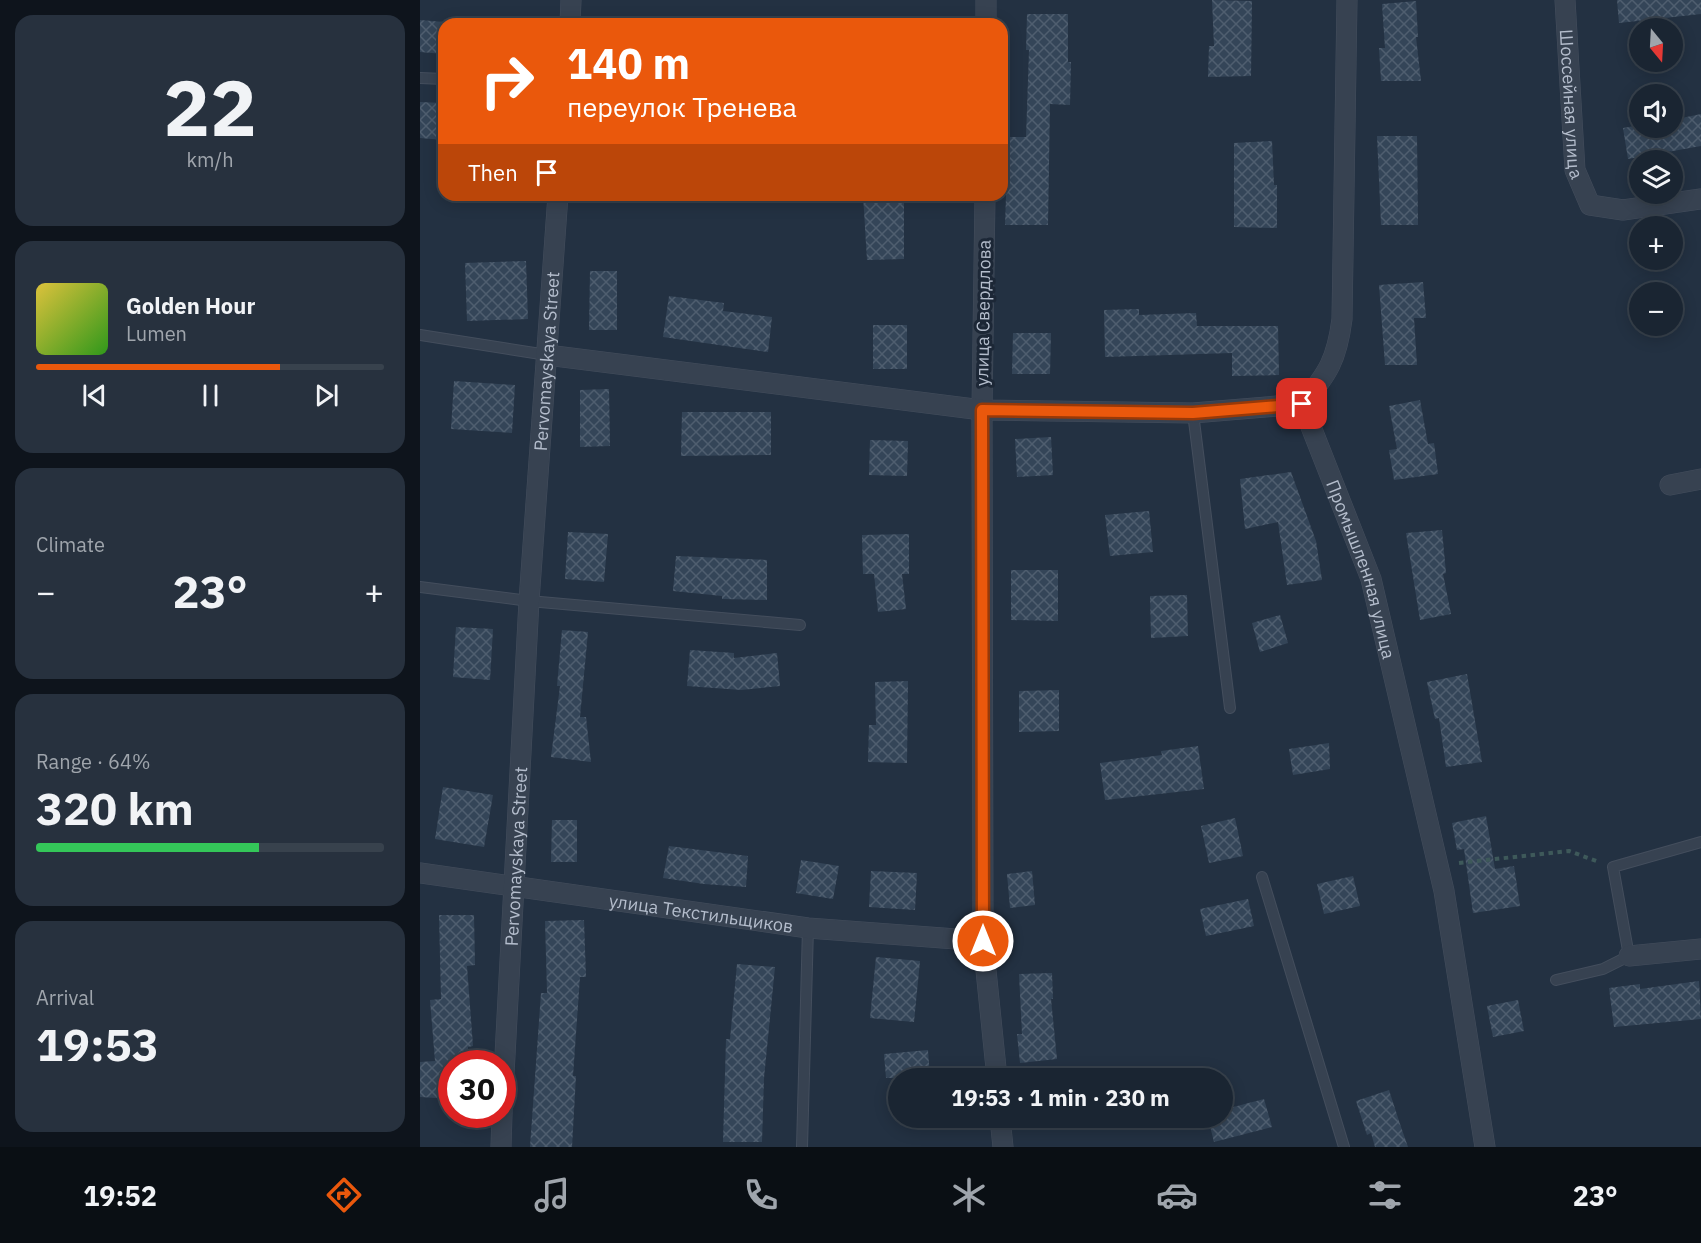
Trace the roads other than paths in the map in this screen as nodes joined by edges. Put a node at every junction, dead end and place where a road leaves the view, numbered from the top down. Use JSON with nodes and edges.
{"nodes":[{"id":1,"x":571,"y":0,"type":"edge"},
{"id":2,"x":986,"y":0,"type":"edge"},
{"id":3,"x":1347,"y":0,"type":"edge"},
{"id":4,"x":1565,"y":0,"type":"edge"},
{"id":5,"x":570,"y":18,"type":"edge"},
{"id":6,"x":986,"y":18,"type":"edge"},
{"id":7,"x":420,"y":78,"type":"edge"},
{"id":8,"x":438,"y":79,"type":"edge"},
{"id":9,"x":1701,"y":199,"type":"edge"},
{"id":10,"x":558,"y":201,"type":"edge"},
{"id":11,"x":986,"y":201,"type":"edge"},
{"id":12,"x":420,"y":335,"type":"edge"},
{"id":13,"x":547,"y":355,"type":"junction"},
{"id":14,"x":1302,"y":404,"type":"junction"},
{"id":15,"x":982,"y":410,"type":"junction"},
{"id":16,"x":1193,"y":413,"type":"junction"},
{"id":17,"x":1701,"y":479,"type":"edge"},
{"id":18,"x":1671,"y":485,"type":"dead end"},
{"id":19,"x":420,"y":587,"type":"edge"},
{"id":20,"x":529,"y":601,"type":"junction"},
{"id":21,"x":800,"y":625,"type":"dead end"},
{"id":22,"x":1230,"y":708,"type":"dead end"},
{"id":23,"x":1701,"y":842,"type":"edge"},
{"id":24,"x":420,"y":873,"type":"edge"},
{"id":25,"x":1262,"y":877,"type":"dead end"},
{"id":26,"x":514,"y":886,"type":"junction"},
{"id":27,"x":808,"y":928,"type":"junction"},
{"id":28,"x":983,"y":941,"type":"junction"},
{"id":29,"x":1701,"y":948,"type":"edge"},
{"id":30,"x":1629,"y":956,"type":"junction"},
{"id":31,"x":1556,"y":980,"type":"dead end"},
{"id":32,"x":505,"y":1050,"type":"edge"},
{"id":33,"x":996,"y":1068,"type":"edge"},
{"id":34,"x":502,"y":1128,"type":"edge"},
{"id":35,"x":1001,"y":1128,"type":"edge"},
{"id":36,"x":501,"y":1147,"type":"edge"},
{"id":37,"x":802,"y":1147,"type":"edge"},
{"id":38,"x":1003,"y":1147,"type":"edge"},
{"id":39,"x":1344,"y":1147,"type":"edge"},
{"id":40,"x":1485,"y":1147,"type":"edge"}],
"edges":[{"from":1,"to":5,"type":"street"},
{"from":2,"to":6,"type":"street"},
{"from":3,"to":14,"type":"street"},
{"from":4,"to":9,"type":"street","name":"Шоссейная улица"},
{"from":7,"to":8,"type":"lane"},
{"from":10,"to":13,"type":"street","name":"Pervomayskaya Street"},
{"from":11,"to":15,"type":"street","name":"улица Свердлова"},
{"from":12,"to":13,"type":"lane"},
{"from":13,"to":15,"type":"street"},
{"from":13,"to":20,"type":"street","name":"Pervomayskaya Street"},
{"from":14,"to":16,"type":"street"},
{"from":14,"to":40,"type":"street","name":"Промышленная улица"},
{"from":15,"to":16,"type":"street"},
{"from":15,"to":28,"type":"street","name":"улица Свердлова"},
{"from":16,"to":22,"type":"lane"},
{"from":17,"to":18,"type":"street"},
{"from":19,"to":20,"type":"lane"},
{"from":20,"to":21,"type":"lane"},
{"from":20,"to":26,"type":"street","name":"Pervomayskaya Street"},
{"from":23,"to":30,"type":"lane"},
{"from":24,"to":26,"type":"street","name":"улица Текстильщиков"},
{"from":25,"to":39,"type":"lane"},
{"from":26,"to":27,"type":"street","name":"улица Текстильщиков"},
{"from":26,"to":32,"type":"street","name":"Pervomayskaya Street"},
{"from":27,"to":28,"type":"street","name":"улица Текстильщиков"},
{"from":27,"to":37,"type":"lane"},
{"from":28,"to":33,"type":"street","name":"улица Свердлова"},
{"from":29,"to":30,"type":"street"},
{"from":30,"to":31,"type":"lane"},
{"from":34,"to":36,"type":"street","name":"Pervomayskaya Street"},
{"from":35,"to":38,"type":"street"}]}
